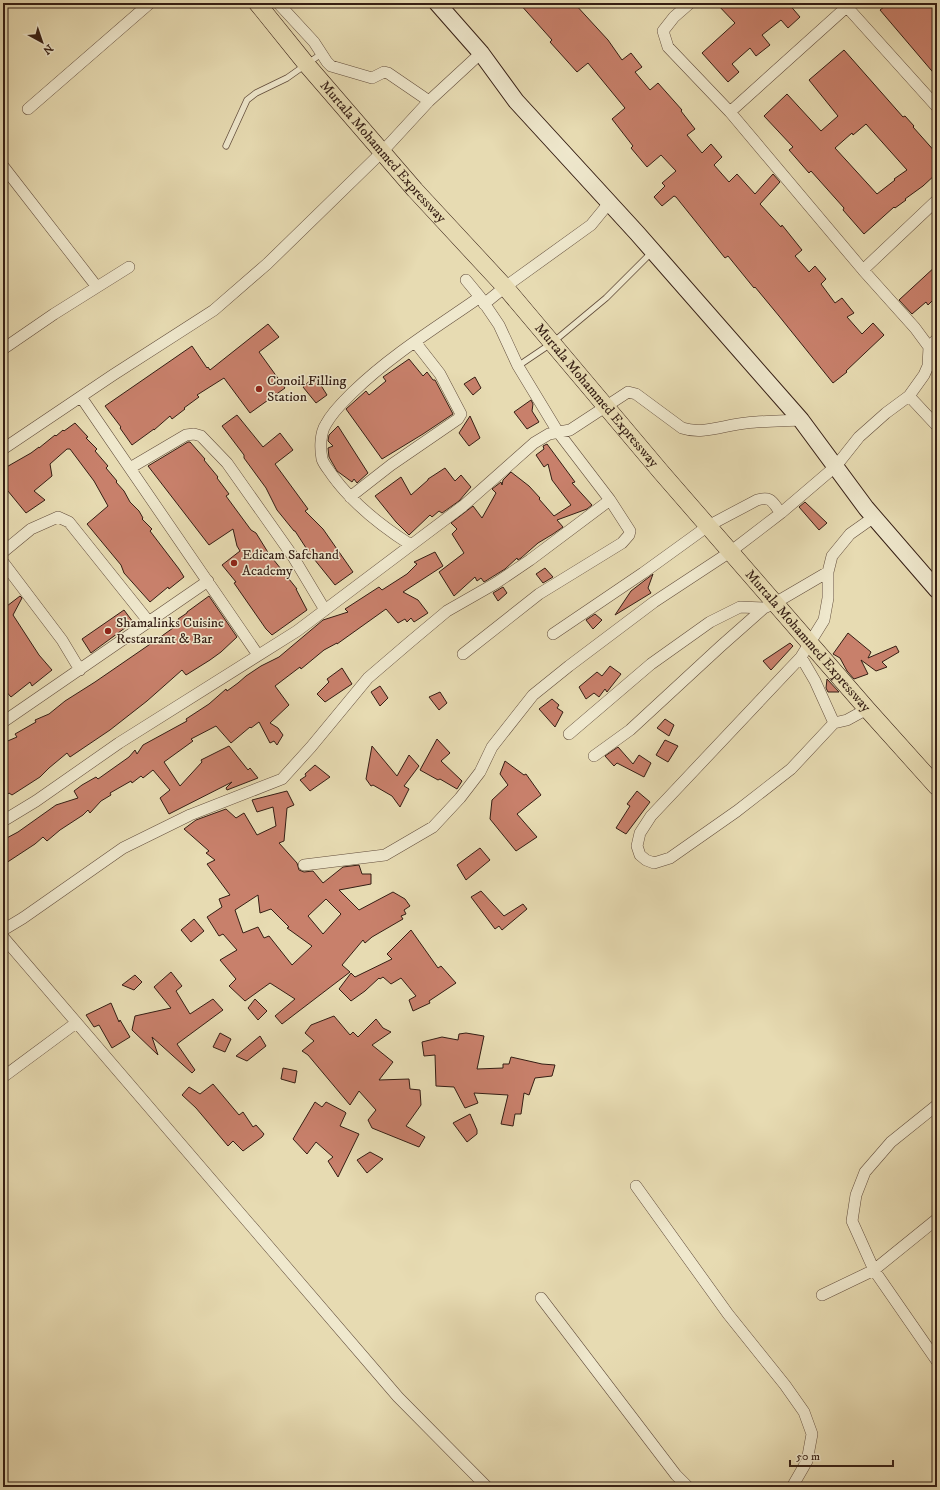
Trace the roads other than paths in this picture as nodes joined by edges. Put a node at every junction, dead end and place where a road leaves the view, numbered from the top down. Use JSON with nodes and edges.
{"nodes":[{"id":1,"x":150,"y":3,"type":"edge"},
{"id":2,"x":257,"y":3,"type":"edge"},
{"id":3,"x":278,"y":3,"type":"edge"},
{"id":4,"x":438,"y":3,"type":"edge"},
{"id":5,"x":690,"y":3,"type":"edge"},
{"id":6,"x":849,"y":5,"type":"edge"},
{"id":7,"x":481,"y":53,"type":"junction"},
{"id":8,"x":321,"y":54,"type":"junction"},
{"id":9,"x":307,"y":65,"type":"junction"},
{"id":10,"x":430,"y":101,"type":"junction"},
{"id":11,"x":937,"y":107,"type":"edge"},
{"id":12,"x":28,"y":109,"type":"dead end"},
{"id":13,"x":730,"y":112,"type":"junction"},
{"id":14,"x":226,"y":146,"type":"dead end"},
{"id":15,"x":382,"y":152,"type":"junction"},
{"id":16,"x":3,"y":166,"type":"edge"},
{"id":17,"x":937,"y":200,"type":"edge"},
{"id":18,"x":609,"y":203,"type":"junction"},
{"id":19,"x":653,"y":251,"type":"junction"},
{"id":20,"x":129,"y":267,"type":"dead end"},
{"id":21,"x":863,"y":270,"type":"junction"},
{"id":22,"x":466,"y":280,"type":"dead end"},
{"id":23,"x":97,"y":287,"type":"junction"},
{"id":24,"x":505,"y":287,"type":"junction"},
{"id":25,"x":482,"y":300,"type":"junction"},
{"id":26,"x":415,"y":342,"type":"junction"},
{"id":27,"x":552,"y":343,"type":"junction"},
{"id":28,"x":933,"y":343,"type":"edge"},
{"id":29,"x":3,"y":350,"type":"edge"},
{"id":30,"x":518,"y":366,"type":"junction"},
{"id":31,"x":909,"y":396,"type":"junction"},
{"id":32,"x":81,"y":397,"type":"junction"},
{"id":33,"x":606,"y":407,"type":"junction"},
{"id":34,"x":801,"y":420,"type":"junction"},
{"id":35,"x":937,"y":426,"type":"edge"},
{"id":36,"x":558,"y":432,"type":"junction"},
{"id":37,"x":3,"y":450,"type":"edge"},
{"id":38,"x":836,"y":466,"type":"junction"},
{"id":39,"x":130,"y":468,"type":"junction"},
{"id":40,"x":350,"y":497,"type":"junction"},
{"id":41,"x":610,"y":500,"type":"junction"},
{"id":42,"x":781,"y":512,"type":"junction"},
{"id":43,"x":874,"y":517,"type":"junction"},
{"id":44,"x":708,"y":526,"type":"junction"},
{"id":45,"x":411,"y":544,"type":"junction"},
{"id":46,"x":3,"y":552,"type":"edge"},
{"id":47,"x":730,"y":552,"type":"junction"},
{"id":48,"x":3,"y":562,"type":"edge"},
{"id":49,"x":828,"y":572,"type":"junction"},
{"id":50,"x":208,"y":581,"type":"junction"},
{"id":51,"x":937,"y":590,"type":"edge"},
{"id":52,"x":770,"y":606,"type":"junction"},
{"id":53,"x":325,"y":610,"type":"junction"},
{"id":54,"x":149,"y":622,"type":"junction"},
{"id":55,"x":553,"y":634,"type":"dead end"},
{"id":56,"x":810,"y":642,"type":"junction"},
{"id":57,"x":464,"y":654,"type":"dead end"},
{"id":58,"x":258,"y":655,"type":"junction"},
{"id":59,"x":801,"y":657,"type":"junction"},
{"id":60,"x":80,"y":670,"type":"junction"},
{"id":61,"x":3,"y":708,"type":"edge"},
{"id":62,"x":867,"y":709,"type":"junction"},
{"id":63,"x":6,"y":720,"type":"edge"},
{"id":64,"x":834,"y":723,"type":"junction"},
{"id":65,"x":569,"y":734,"type":"dead end"},
{"id":66,"x":594,"y":756,"type":"dead end"},
{"id":67,"x":937,"y":787,"type":"edge"},
{"id":68,"x":3,"y":821,"type":"edge"},
{"id":69,"x":304,"y":865,"type":"dead end"},
{"id":70,"x":3,"y":930,"type":"edge"},
{"id":71,"x":3,"y":938,"type":"edge"},
{"id":72,"x":76,"y":1023,"type":"junction"},
{"id":73,"x":3,"y":1078,"type":"edge"},
{"id":74,"x":937,"y":1105,"type":"edge"},
{"id":75,"x":636,"y":1186,"type":"dead end"},
{"id":76,"x":937,"y":1219,"type":"edge"},
{"id":77,"x":874,"y":1270,"type":"junction"},
{"id":78,"x":822,"y":1295,"type":"dead end"},
{"id":79,"x":541,"y":1298,"type":"dead end"},
{"id":80,"x":937,"y":1361,"type":"edge"},
{"id":81,"x":487,"y":1487,"type":"edge"},
{"id":82,"x":688,"y":1487,"type":"edge"},
{"id":83,"x":792,"y":1487,"type":"edge"}],
"edges":[{"from":1,"to":12,"type":"street"},
{"from":2,"to":9,"type":"main road","name":"Murtala Mohammed Expressway"},
{"from":3,"to":8,"type":"street"},
{"from":4,"to":7,"type":"main road"},
{"from":5,"to":13,"type":"street"},
{"from":6,"to":11,"type":"street"},
{"from":6,"to":13,"type":"street"},
{"from":7,"to":10,"type":"street"},
{"from":7,"to":18,"type":"main road"},
{"from":8,"to":9,"type":"lane"},
{"from":8,"to":10,"type":"street"},
{"from":9,"to":14,"type":"lane"},
{"from":9,"to":15,"type":"main road","name":"Murtala Mohammed Expressway"},
{"from":10,"to":15,"type":"street"},
{"from":13,"to":21,"type":"street"},
{"from":15,"to":24,"type":"main road","name":"Murtala Mohammed Expressway"},
{"from":15,"to":32,"type":"street"},
{"from":16,"to":23,"type":"street"},
{"from":17,"to":21,"type":"street"},
{"from":18,"to":19,"type":"main road"},
{"from":18,"to":24,"type":"street"},
{"from":19,"to":27,"type":"lane"},
{"from":19,"to":34,"type":"main road"},
{"from":20,"to":23,"type":"street"},
{"from":21,"to":28,"type":"street"},
{"from":22,"to":25,"type":"street"},
{"from":23,"to":29,"type":"street"},
{"from":24,"to":25,"type":"street"},
{"from":24,"to":27,"type":"main road","name":"Murtala Mohammed Expressway"},
{"from":25,"to":26,"type":"street"},
{"from":25,"to":30,"type":"street"},
{"from":26,"to":40,"type":"street"},
{"from":26,"to":40,"type":"street"},
{"from":27,"to":30,"type":"lane"},
{"from":27,"to":33,"type":"main road","name":"Murtala Mohammed Expressway"},
{"from":28,"to":31,"type":"street"},
{"from":30,"to":36,"type":"street"},
{"from":31,"to":35,"type":"street"},
{"from":31,"to":38,"type":"street"},
{"from":32,"to":37,"type":"street"},
{"from":32,"to":39,"type":"street"},
{"from":33,"to":34,"type":"street"},
{"from":33,"to":36,"type":"street"},
{"from":33,"to":44,"type":"main road","name":"Murtala Mohammed Expressway"},
{"from":34,"to":38,"type":"main road"},
{"from":36,"to":41,"type":"street"},
{"from":36,"to":45,"type":"street"},
{"from":38,"to":42,"type":"street"},
{"from":38,"to":43,"type":"main road"},
{"from":39,"to":50,"type":"street"},
{"from":39,"to":53,"type":"street"},
{"from":40,"to":45,"type":"street"},
{"from":41,"to":57,"type":"street"},
{"from":41,"to":70,"type":"street"},
{"from":42,"to":44,"type":"street"},
{"from":42,"to":47,"type":"street"},
{"from":43,"to":49,"type":"street"},
{"from":43,"to":51,"type":"main road"},
{"from":44,"to":47,"type":"main road","name":"Murtala Mohammed Expressway"},
{"from":44,"to":55,"type":"street"},
{"from":45,"to":53,"type":"street"},
{"from":46,"to":54,"type":"street"},
{"from":47,"to":52,"type":"main road","name":"Murtala Mohammed Expressway"},
{"from":47,"to":69,"type":"street"},
{"from":48,"to":60,"type":"street"},
{"from":49,"to":52,"type":"street"},
{"from":49,"to":56,"type":"street"},
{"from":50,"to":54,"type":"street"},
{"from":50,"to":58,"type":"street"},
{"from":52,"to":56,"type":"main road","name":"Murtala Mohammed Expressway"},
{"from":52,"to":65,"type":"street"},
{"from":52,"to":66,"type":"street"},
{"from":53,"to":58,"type":"street"},
{"from":54,"to":60,"type":"street"},
{"from":56,"to":59,"type":"street"},
{"from":56,"to":62,"type":"main road","name":"Murtala Mohammed Expressway"},
{"from":58,"to":68,"type":"street"},
{"from":59,"to":64,"type":"street"},
{"from":59,"to":64,"type":"street"},
{"from":60,"to":63,"type":"street"},
{"from":61,"to":63,"type":"street"},
{"from":62,"to":64,"type":"street"},
{"from":62,"to":67,"type":"main road","name":"Murtala Mohammed Expressway"},
{"from":71,"to":72,"type":"street"},
{"from":72,"to":73,"type":"street"},
{"from":72,"to":81,"type":"street"},
{"from":74,"to":77,"type":"street"},
{"from":75,"to":83,"type":"street"},
{"from":76,"to":77,"type":"street"},
{"from":77,"to":78,"type":"street"},
{"from":77,"to":80,"type":"street"},
{"from":79,"to":82,"type":"street"}]}
